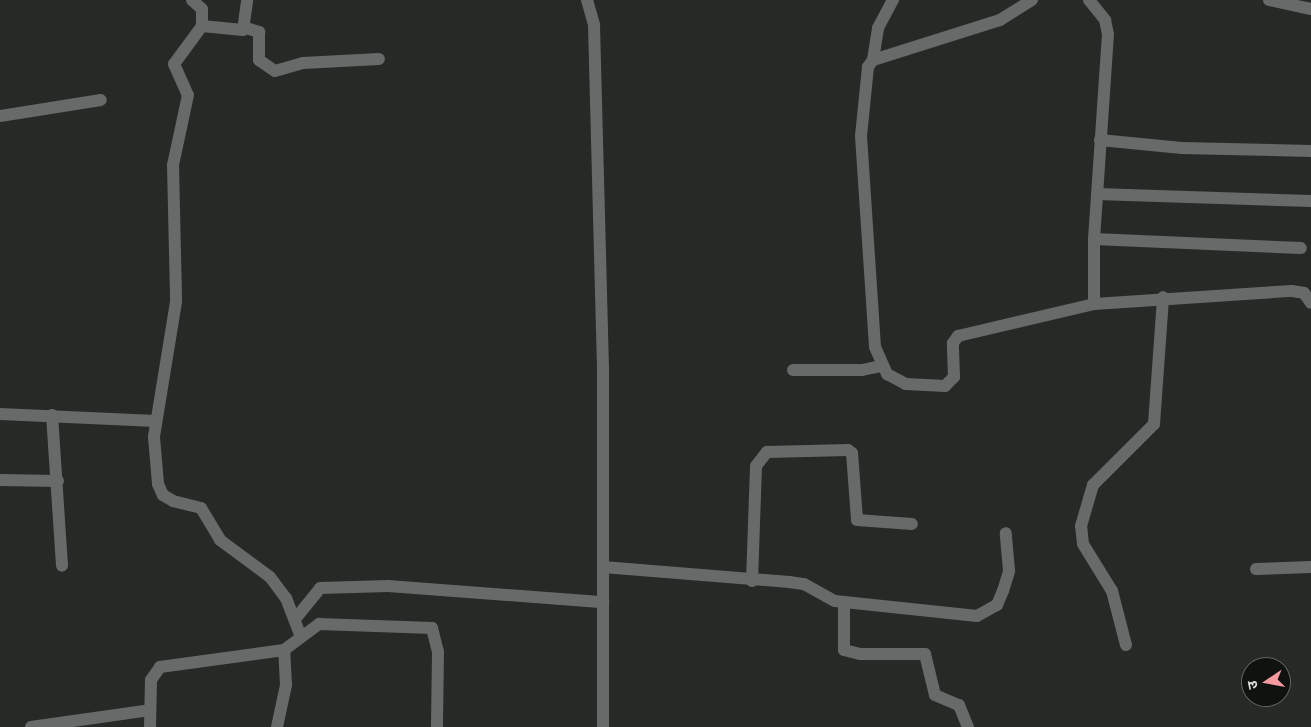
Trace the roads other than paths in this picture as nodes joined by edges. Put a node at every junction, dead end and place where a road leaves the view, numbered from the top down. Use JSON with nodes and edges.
{"nodes":[{"id":1,"x":192,"y":0,"type":"edge"},
{"id":2,"x":247,"y":0,"type":"edge"},
{"id":3,"x":893,"y":0,"type":"edge"},
{"id":4,"x":1032,"y":0,"type":"edge"},
{"id":5,"x":1089,"y":0,"type":"edge"},
{"id":6,"x":1269,"y":0,"type":"edge"},
{"id":7,"x":590,"y":1,"type":"edge"},
{"id":8,"x":1311,"y":9,"type":"edge"},
{"id":9,"x":202,"y":26,"type":"junction"},
{"id":10,"x":246,"y":28,"type":"junction"},
{"id":11,"x":379,"y":59,"type":"dead end"},
{"id":12,"x":873,"y":60,"type":"junction"},
{"id":13,"x":101,"y":100,"type":"dead end"},
{"id":14,"x":0,"y":116,"type":"edge"},
{"id":15,"x":1100,"y":140,"type":"junction"},
{"id":16,"x":1311,"y":151,"type":"edge"},
{"id":17,"x":1096,"y":194,"type":"junction"},
{"id":18,"x":1311,"y":201,"type":"edge"},
{"id":19,"x":1094,"y":239,"type":"junction"},
{"id":20,"x":1301,"y":248,"type":"dead end"},
{"id":21,"x":1163,"y":297,"type":"junction"},
{"id":22,"x":1311,"y":303,"type":"edge"},
{"id":23,"x":1094,"y":304,"type":"junction"},
{"id":24,"x":881,"y":366,"type":"junction"},
{"id":25,"x":793,"y":370,"type":"dead end"},
{"id":26,"x":0,"y":414,"type":"edge"},
{"id":27,"x":52,"y":415,"type":"junction"},
{"id":28,"x":156,"y":421,"type":"junction"},
{"id":29,"x":0,"y":480,"type":"edge"},
{"id":30,"x":58,"y":481,"type":"junction"},
{"id":31,"x":912,"y":524,"type":"dead end"},
{"id":32,"x":1006,"y":533,"type":"dead end"},
{"id":33,"x":62,"y":566,"type":"dead end"},
{"id":34,"x":603,"y":567,"type":"junction"},
{"id":35,"x":1311,"y":567,"type":"edge"},
{"id":36,"x":1256,"y":569,"type":"dead end"},
{"id":37,"x":752,"y":581,"type":"junction"},
{"id":38,"x":602,"y":602,"type":"junction"},
{"id":39,"x":844,"y":602,"type":"junction"},
{"id":40,"x":296,"y":618,"type":"junction"},
{"id":41,"x":300,"y":635,"type":"junction"},
{"id":42,"x":1126,"y":645,"type":"dead end"},
{"id":43,"x":284,"y":650,"type":"junction"},
{"id":44,"x":150,"y":710,"type":"junction"},
{"id":45,"x":31,"y":727,"type":"edge"},
{"id":46,"x":150,"y":727,"type":"edge"},
{"id":47,"x":277,"y":727,"type":"edge"},
{"id":48,"x":437,"y":727,"type":"edge"},
{"id":49,"x":603,"y":727,"type":"edge"},
{"id":50,"x":968,"y":727,"type":"edge"}],
"edges":[{"from":1,"to":9,"type":"street"},
{"from":2,"to":10,"type":"street"},
{"from":3,"to":12,"type":"street"},
{"from":4,"to":12,"type":"street"},
{"from":5,"to":15,"type":"street"},
{"from":6,"to":8,"type":"street"},
{"from":7,"to":34,"type":"street"},
{"from":9,"to":10,"type":"street"},
{"from":9,"to":28,"type":"street"},
{"from":10,"to":11,"type":"street"},
{"from":12,"to":24,"type":"street"},
{"from":13,"to":14,"type":"street"},
{"from":15,"to":16,"type":"street"},
{"from":15,"to":17,"type":"street"},
{"from":17,"to":18,"type":"street"},
{"from":17,"to":19,"type":"street"},
{"from":19,"to":20,"type":"street"},
{"from":19,"to":23,"type":"street"},
{"from":21,"to":22,"type":"street"},
{"from":21,"to":23,"type":"street"},
{"from":21,"to":42,"type":"street"},
{"from":23,"to":24,"type":"street"},
{"from":24,"to":25,"type":"street"},
{"from":26,"to":27,"type":"street"},
{"from":27,"to":28,"type":"street"},
{"from":27,"to":30,"type":"street"},
{"from":28,"to":40,"type":"street"},
{"from":29,"to":30,"type":"street"},
{"from":30,"to":33,"type":"street"},
{"from":31,"to":37,"type":"street"},
{"from":32,"to":39,"type":"street"},
{"from":34,"to":37,"type":"street"},
{"from":34,"to":38,"type":"street"},
{"from":35,"to":36,"type":"street"},
{"from":37,"to":39,"type":"street"},
{"from":38,"to":40,"type":"street"},
{"from":38,"to":49,"type":"street"},
{"from":39,"to":50,"type":"street"},
{"from":40,"to":41,"type":"street"},
{"from":41,"to":43,"type":"street"},
{"from":41,"to":48,"type":"street"},
{"from":43,"to":44,"type":"street"},
{"from":43,"to":47,"type":"street"},
{"from":44,"to":45,"type":"street"},
{"from":44,"to":46,"type":"street"}]}
